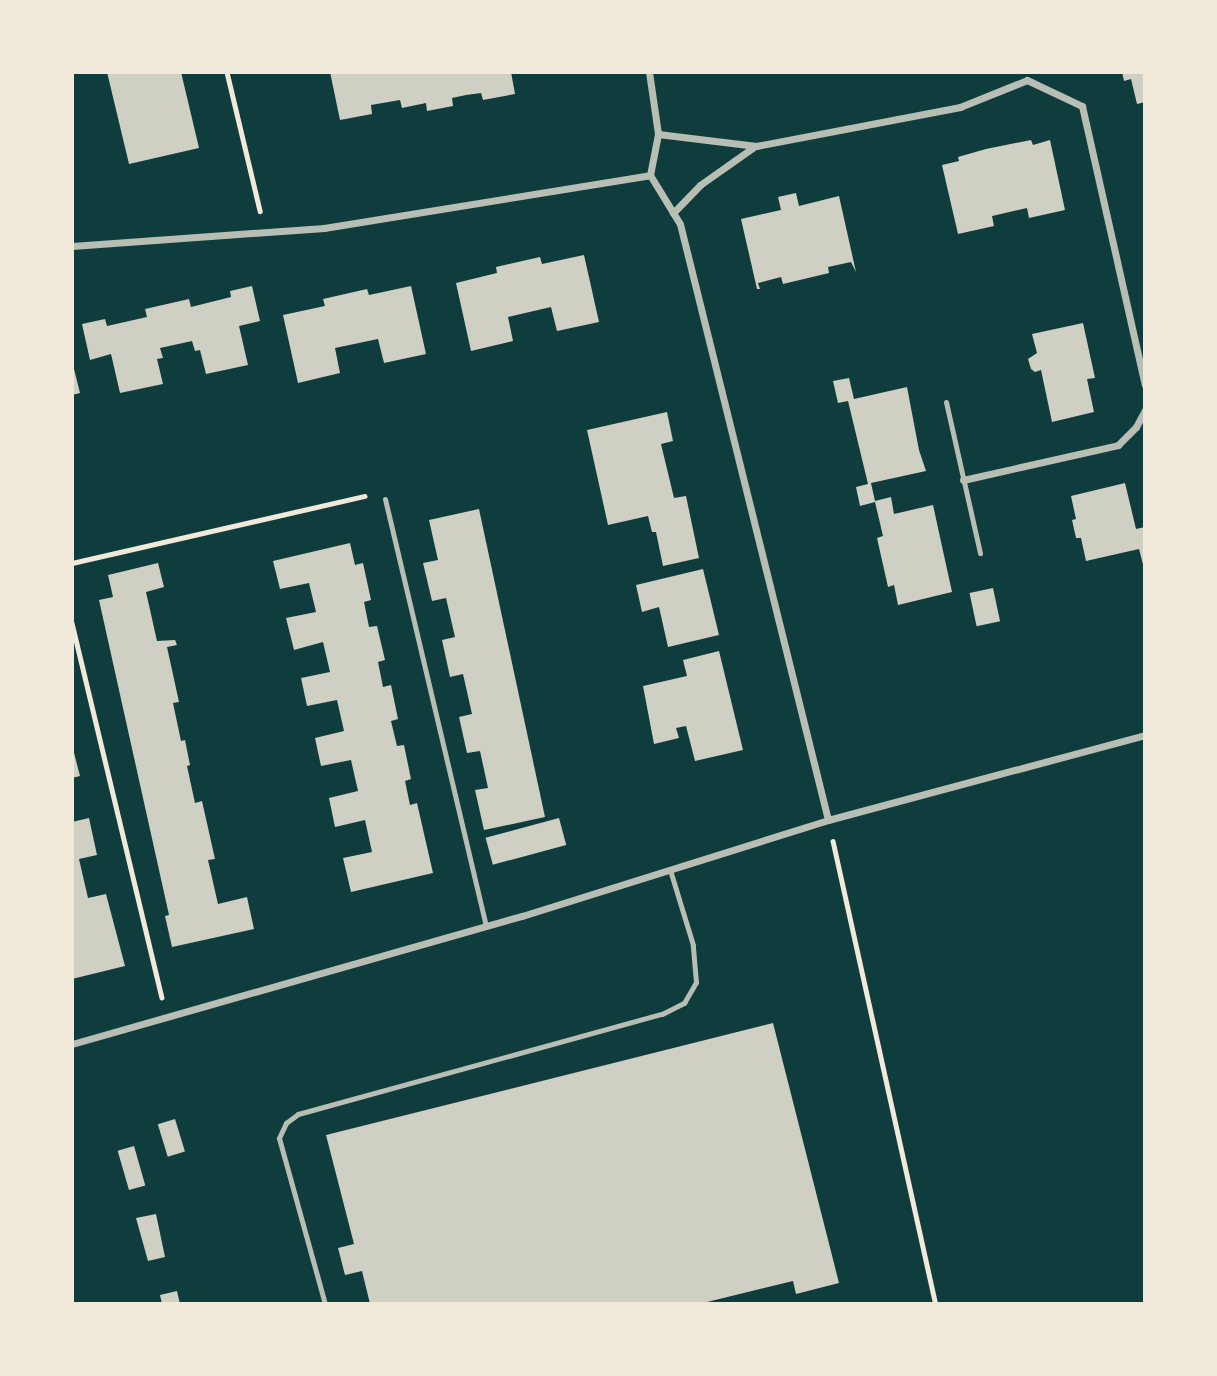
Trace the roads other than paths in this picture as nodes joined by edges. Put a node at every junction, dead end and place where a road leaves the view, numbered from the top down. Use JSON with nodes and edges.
{"nodes":[{"id":1,"x":649,"y":72,"type":"edge"},
{"id":2,"x":1027,"y":76,"type":"edge"},
{"id":3,"x":658,"y":134,"type":"junction"},
{"id":4,"x":756,"y":146,"type":"junction"},
{"id":5,"x":650,"y":174,"type":"junction"},
{"id":6,"x":673,"y":214,"type":"junction"},
{"id":7,"x":72,"y":246,"type":"edge"},
{"id":8,"x":1145,"y":384,"type":"edge"},
{"id":9,"x":946,"y":402,"type":"dead end"},
{"id":10,"x":1145,"y":410,"type":"edge"},
{"id":11,"x":963,"y":480,"type":"junction"},
{"id":12,"x":385,"y":499,"type":"road end"},
{"id":13,"x":980,"y":553,"type":"dead end"},
{"id":14,"x":1145,"y":735,"type":"edge"},
{"id":15,"x":828,"y":820,"type":"junction"},
{"id":16,"x":670,"y":870,"type":"junction"},
{"id":17,"x":486,"y":925,"type":"junction"},
{"id":18,"x":72,"y":1044,"type":"edge"},
{"id":19,"x":325,"y":1304,"type":"edge"}],
"edges":[{"from":1,"to":3,"type":"street"},
{"from":2,"to":4,"type":"street"},
{"from":2,"to":8,"type":"street"},
{"from":3,"to":4,"type":"street"},
{"from":3,"to":5,"type":"street"},
{"from":4,"to":6,"type":"street"},
{"from":5,"to":6,"type":"street"},
{"from":5,"to":7,"type":"street"},
{"from":6,"to":15,"type":"street"},
{"from":9,"to":11,"type":"lane"},
{"from":10,"to":11,"type":"street"},
{"from":11,"to":13,"type":"lane"},
{"from":12,"to":17,"type":"lane"},
{"from":14,"to":15,"type":"street"},
{"from":15,"to":16,"type":"street"},
{"from":16,"to":17,"type":"street"},
{"from":16,"to":19,"type":"lane"},
{"from":17,"to":18,"type":"street"}]}
